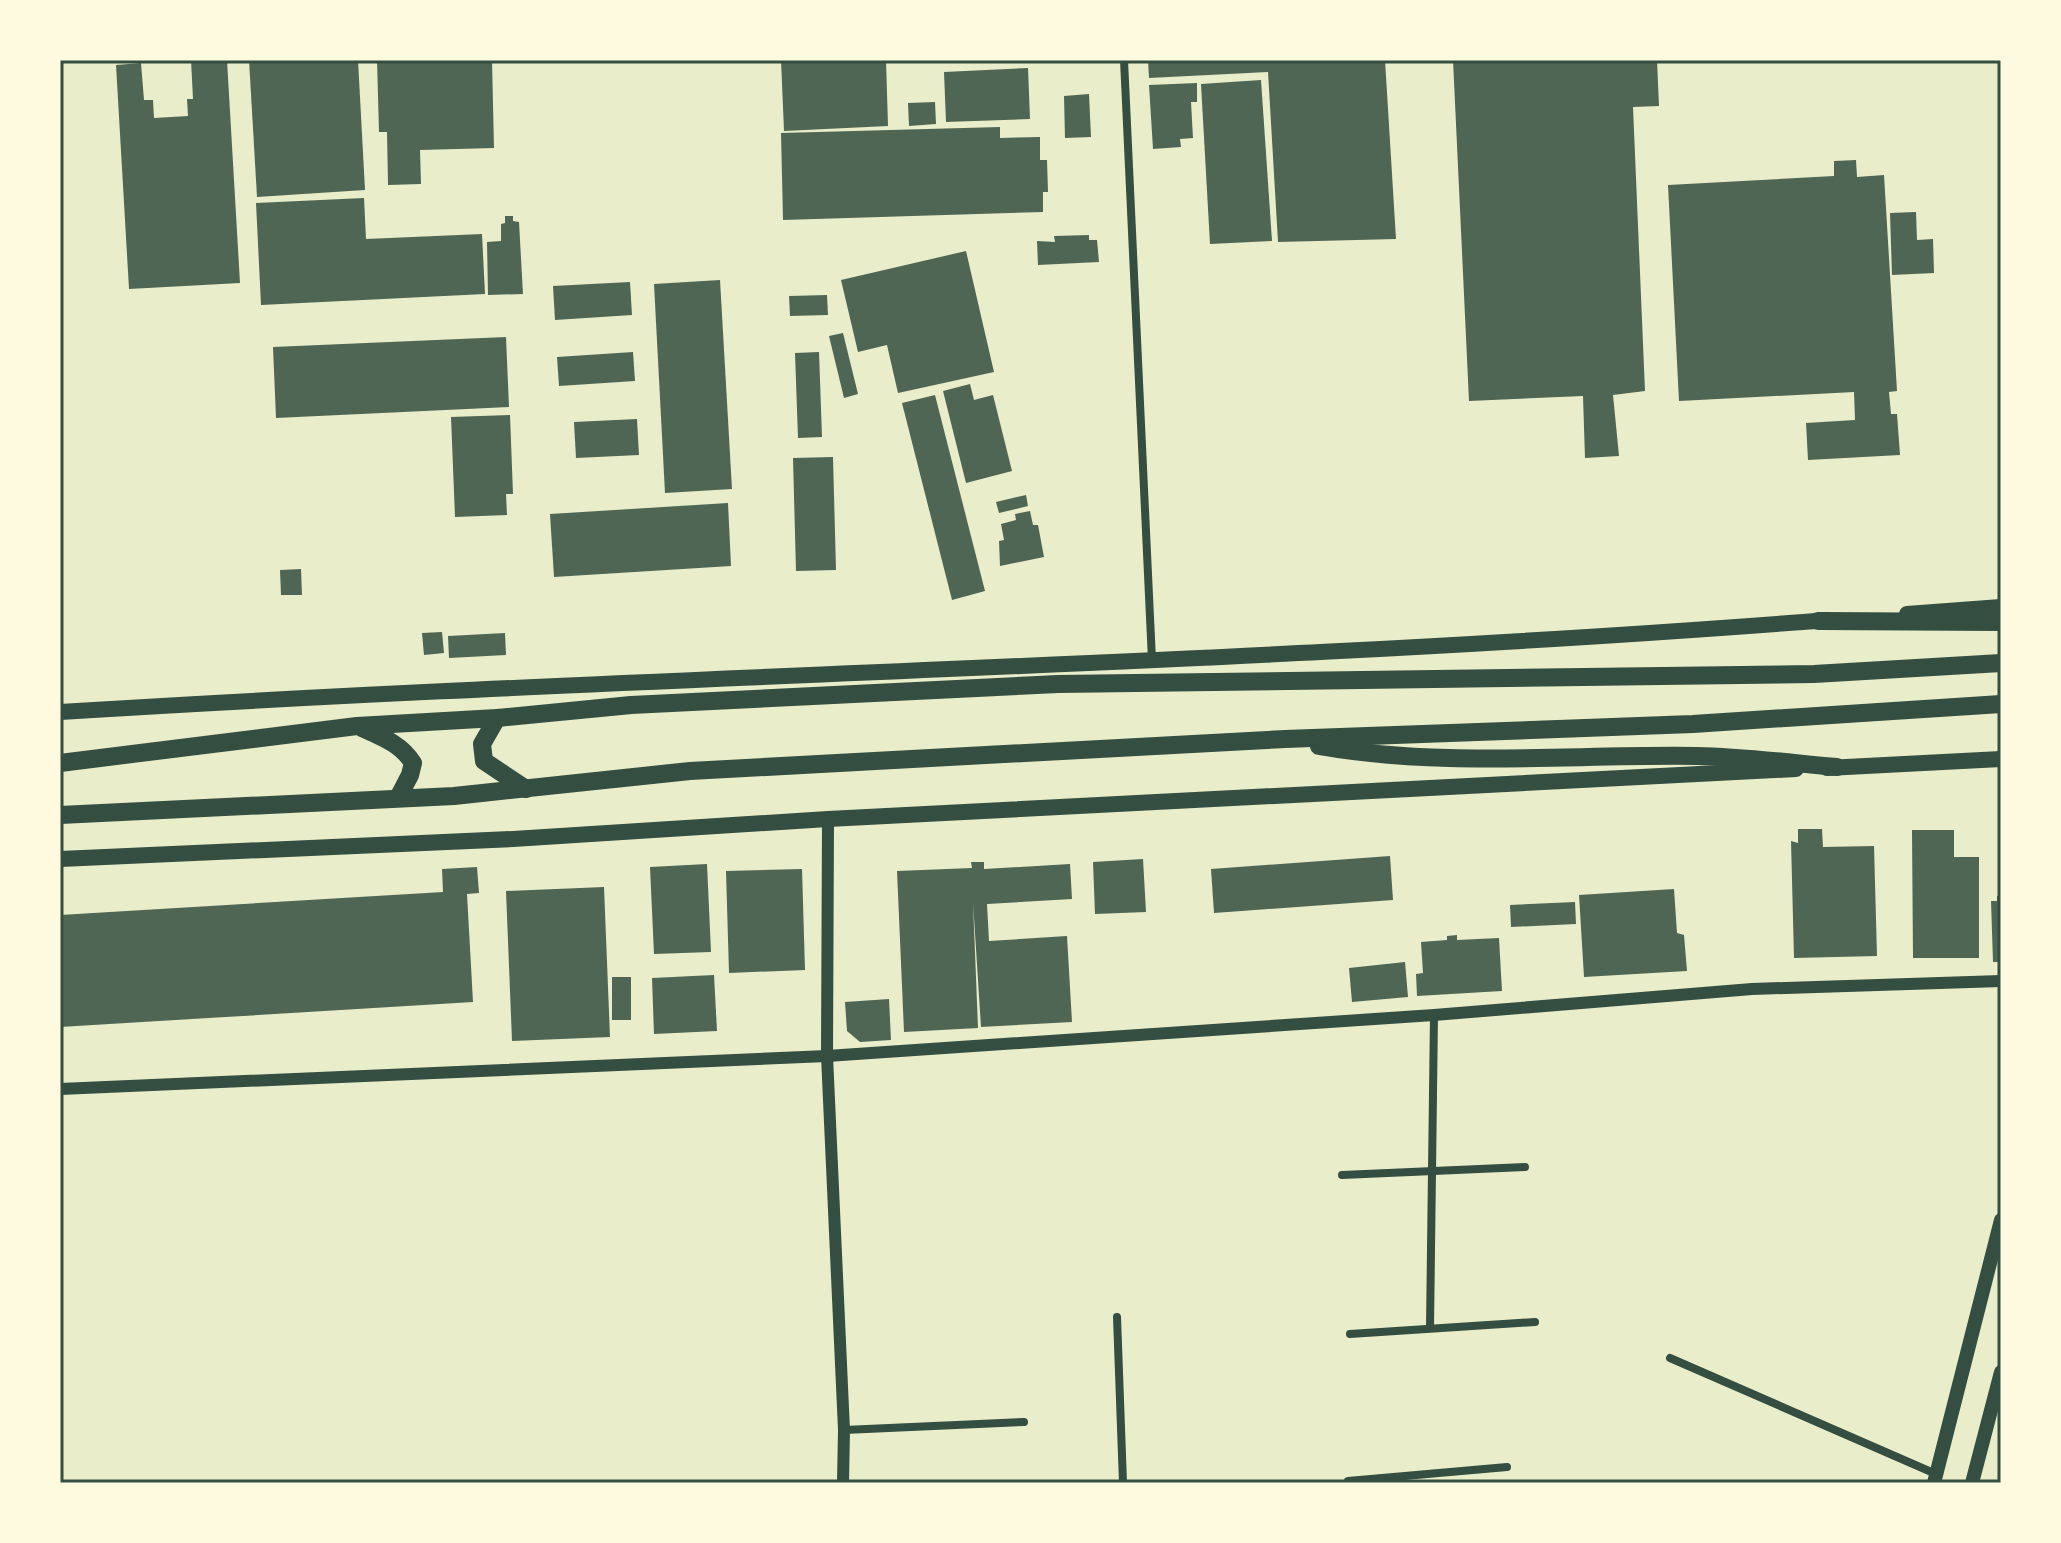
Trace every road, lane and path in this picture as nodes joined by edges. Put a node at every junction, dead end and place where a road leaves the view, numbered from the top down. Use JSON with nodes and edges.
{"nodes":[{"id":1,"x":1124,"y":60,"type":"edge"},
{"id":2,"x":2001,"y":607,"type":"edge"},
{"id":3,"x":1818,"y":621,"type":"junction"},
{"id":4,"x":2001,"y":622,"type":"edge"},
{"id":5,"x":1152,"y":661,"type":"junction"},
{"id":6,"x":2001,"y":663,"type":"edge"},
{"id":7,"x":2001,"y":704,"type":"edge"},
{"id":8,"x":60,"y":712,"type":"edge"},
{"id":9,"x":497,"y":718,"type":"junction"},
{"id":10,"x":357,"y":726,"type":"junction"},
{"id":11,"x":1285,"y":739,"type":"junction"},
{"id":12,"x":2001,"y":759,"type":"edge"},
{"id":13,"x":60,"y":763,"type":"edge"},
{"id":14,"x":1837,"y":767,"type":"junction"},
{"id":15,"x":526,"y":789,"type":"junction"},
{"id":16,"x":398,"y":798,"type":"junction"},
{"id":17,"x":60,"y":815,"type":"edge"},
{"id":18,"x":828,"y":819,"type":"junction"},
{"id":19,"x":60,"y":859,"type":"edge"},
{"id":20,"x":2001,"y":981,"type":"edge"},
{"id":21,"x":1434,"y":1015,"type":"junction"},
{"id":22,"x":827,"y":1056,"type":"junction"},
{"id":23,"x":60,"y":1089,"type":"edge"},
{"id":24,"x":1525,"y":1167,"type":"dead end"},
{"id":25,"x":1432,"y":1170,"type":"junction"},
{"id":26,"x":1342,"y":1175,"type":"dead end"},
{"id":27,"x":2001,"y":1220,"type":"edge"},
{"id":28,"x":1117,"y":1317,"type":"dead end"},
{"id":29,"x":1535,"y":1322,"type":"dead end"},
{"id":30,"x":1430,"y":1328,"type":"junction"},
{"id":31,"x":1350,"y":1334,"type":"dead end"},
{"id":32,"x":1670,"y":1358,"type":"dead end"},
{"id":33,"x":2001,"y":1372,"type":"edge"},
{"id":34,"x":1024,"y":1422,"type":"dead end"},
{"id":35,"x":844,"y":1430,"type":"junction"},
{"id":36,"x":1507,"y":1467,"type":"dead end"},
{"id":37,"x":1417,"y":1479,"type":"edge"},
{"id":38,"x":1935,"y":1479,"type":"edge"},
{"id":39,"x":1348,"y":1481,"type":"edge"},
{"id":40,"x":843,"y":1483,"type":"edge"},
{"id":41,"x":1123,"y":1483,"type":"edge"},
{"id":42,"x":1972,"y":1483,"type":"edge"}],
"edges":[{"from":1,"to":5,"type":"street"},
{"from":2,"to":3,"type":"main road"},
{"from":3,"to":4,"type":"highway"},
{"from":3,"to":5,"type":"main road"},
{"from":5,"to":8,"type":"main road"},
{"from":6,"to":9,"type":"highway"},
{"from":7,"to":11,"type":"highway"},
{"from":9,"to":10,"type":"highway"},
{"from":9,"to":15,"type":"highway"},
{"from":10,"to":13,"type":"highway"},
{"from":10,"to":16,"type":"highway"},
{"from":11,"to":14,"type":"highway"},
{"from":11,"to":15,"type":"highway"},
{"from":12,"to":14,"type":"main road"},
{"from":14,"to":18,"type":"main road"},
{"from":15,"to":16,"type":"highway"},
{"from":16,"to":17,"type":"highway"},
{"from":18,"to":19,"type":"main road"},
{"from":18,"to":22,"type":"street"},
{"from":20,"to":21,"type":"street"},
{"from":21,"to":22,"type":"street"},
{"from":21,"to":25,"type":"street"},
{"from":22,"to":23,"type":"street"},
{"from":22,"to":35,"type":"street"},
{"from":24,"to":25,"type":"street"},
{"from":25,"to":26,"type":"street"},
{"from":25,"to":30,"type":"street"},
{"from":27,"to":38,"type":"main road"},
{"from":28,"to":41,"type":"street"},
{"from":29,"to":30,"type":"street"},
{"from":30,"to":31,"type":"street"},
{"from":32,"to":38,"type":"street"},
{"from":33,"to":42,"type":"main road"},
{"from":34,"to":35,"type":"street"},
{"from":35,"to":40,"type":"street"},
{"from":36,"to":37,"type":"street"},
{"from":37,"to":39,"type":"street"}]}
